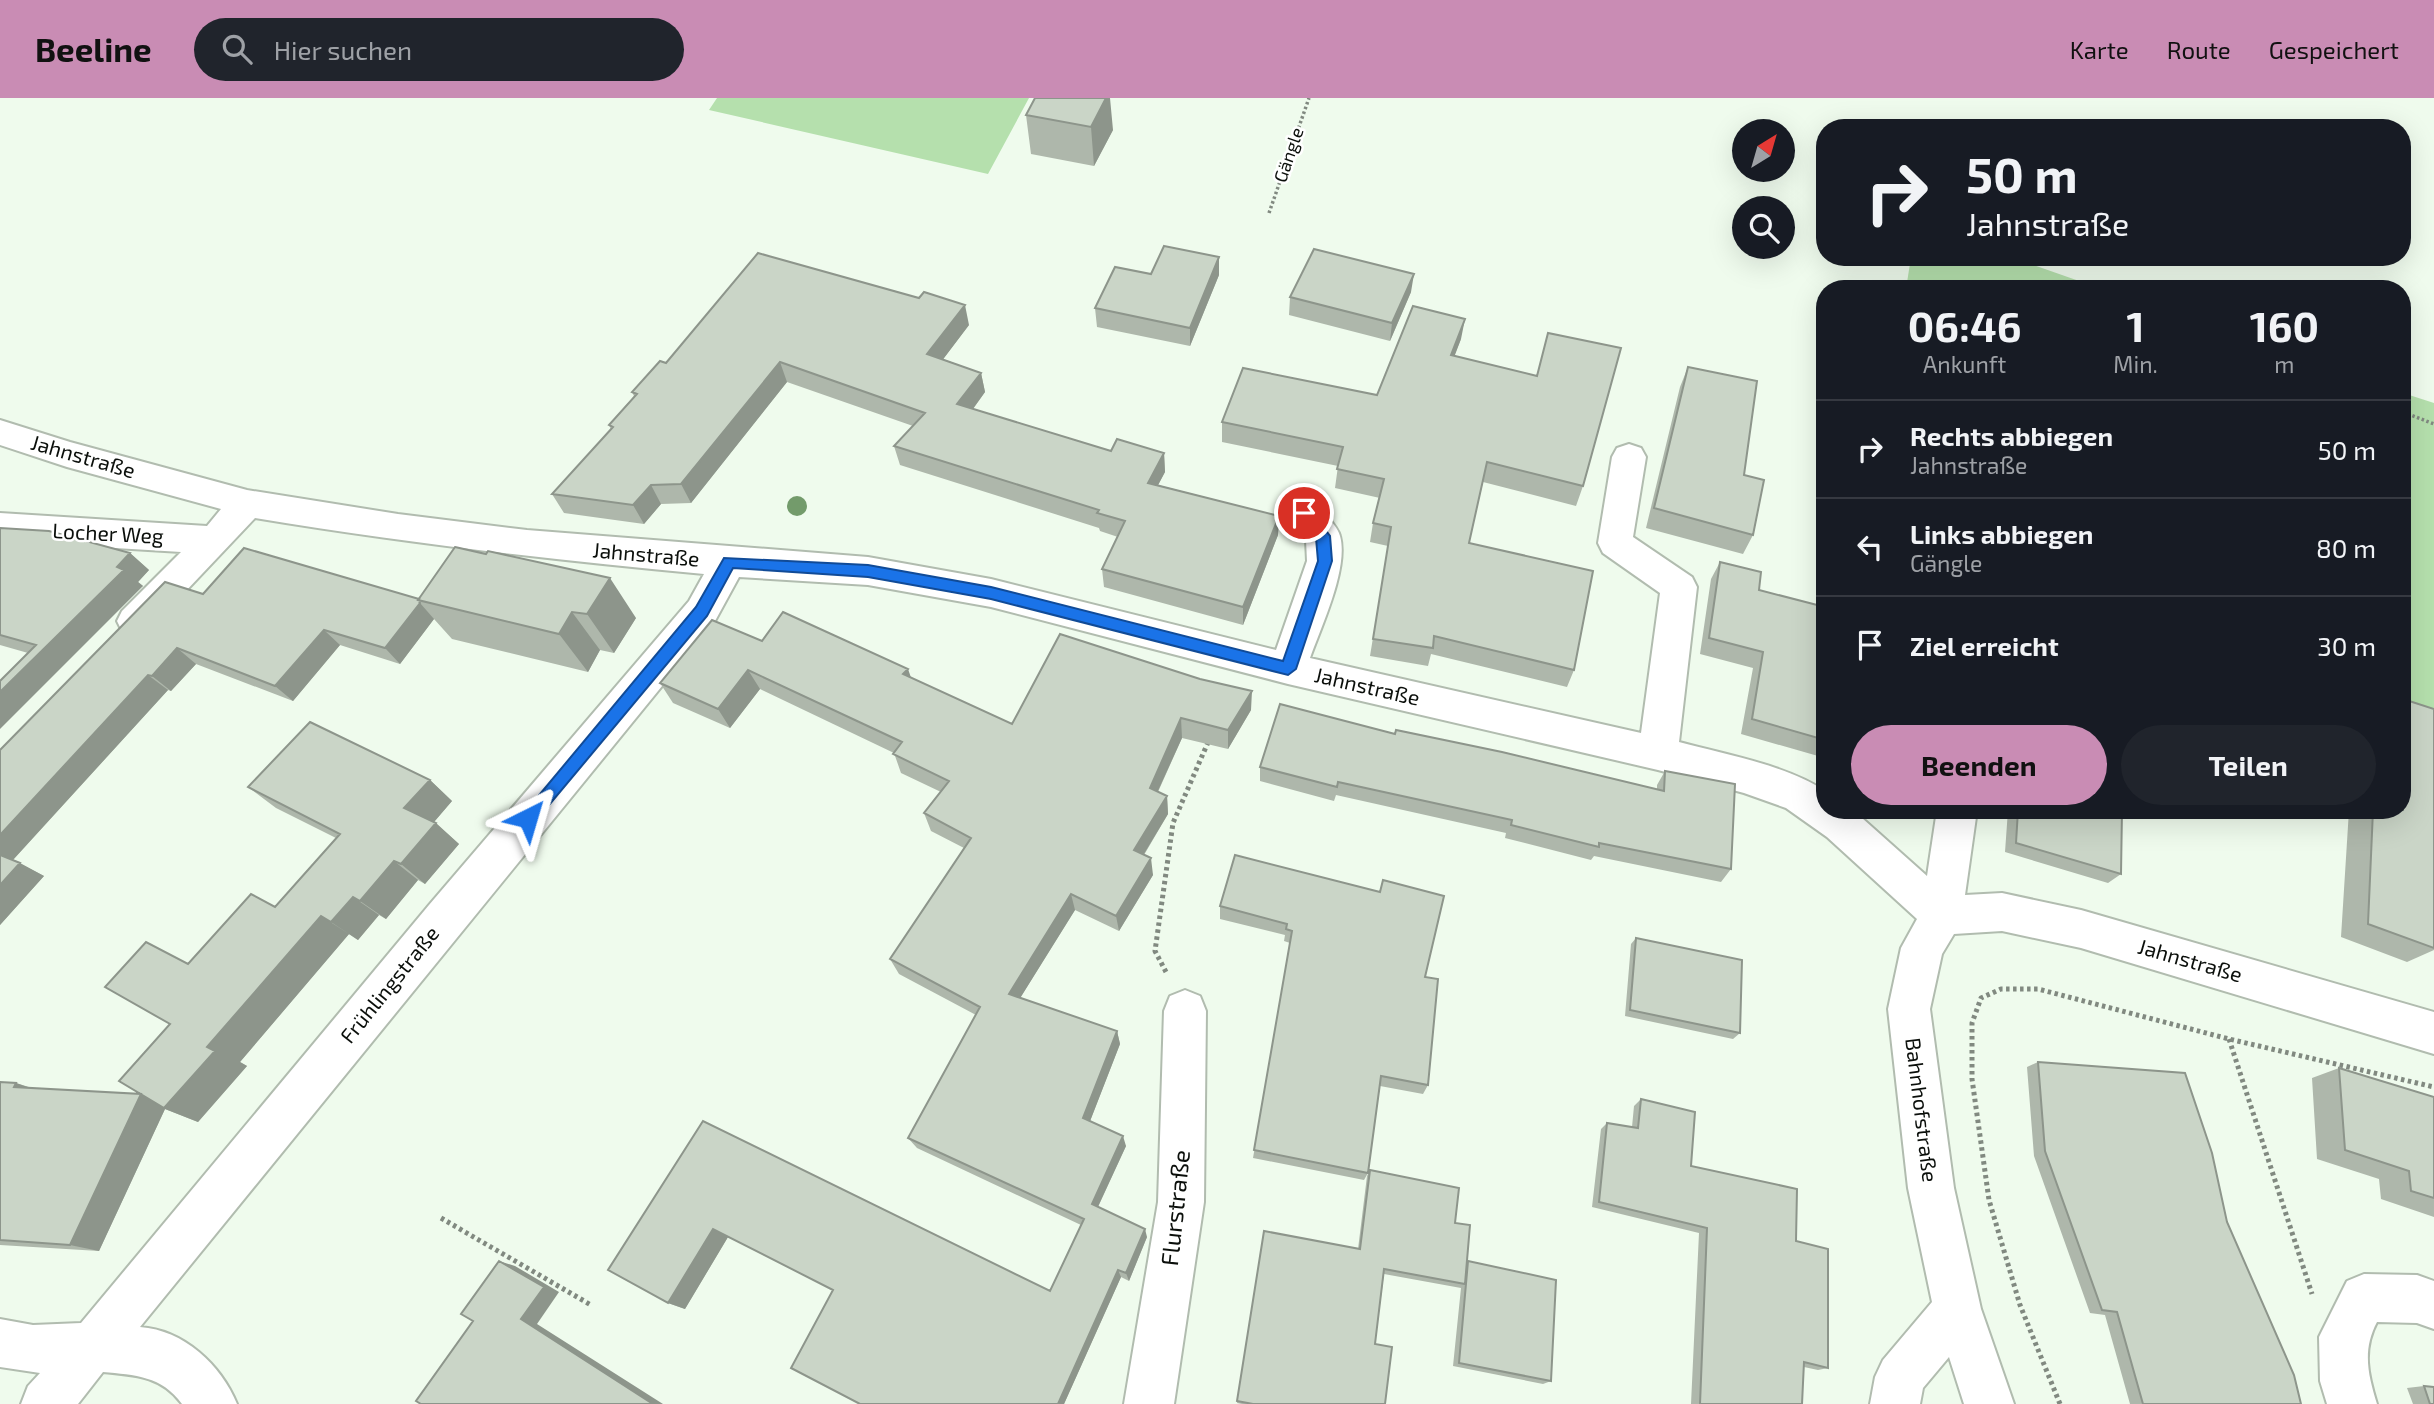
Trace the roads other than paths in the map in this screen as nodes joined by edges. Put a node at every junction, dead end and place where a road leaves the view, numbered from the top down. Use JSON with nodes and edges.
{"nodes":[{"id":1,"x":0,"y":432,"type":"edge"},
{"id":2,"x":1629,"y":457,"type":"dead end"},
{"id":3,"x":247,"y":503,"type":"junction"},
{"id":4,"x":1304,"y":513,"type":"dead end"},
{"id":5,"x":0,"y":527,"type":"edge"},
{"id":6,"x":215,"y":540,"type":"junction"},
{"id":7,"x":729,"y":562,"type":"junction"},
{"id":8,"x":108,"y":649,"type":"edge"},
{"id":9,"x":1288,"y":669,"type":"junction"},
{"id":10,"x":1658,"y":753,"type":"junction"},
{"id":11,"x":1816,"y":807,"type":"edge"},
{"id":12,"x":1834,"y":819,"type":"edge"},
{"id":13,"x":1956,"y":819,"type":"edge"},
{"id":14,"x":1942,"y":916,"type":"junction"},
{"id":15,"x":1185,"y":1011,"type":"road end"},
{"id":16,"x":2434,"y":1033,"type":"edge"},
{"id":17,"x":2434,"y":1305,"type":"edge"},
{"id":18,"x":1957,"y":1309,"type":"junction"},
{"id":19,"x":0,"y":1343,"type":"edge"},
{"id":20,"x":92,"y":1347,"type":"junction"},
{"id":21,"x":46,"y":1404,"type":"edge"},
{"id":22,"x":212,"y":1404,"type":"edge"},
{"id":23,"x":1149,"y":1404,"type":"edge"},
{"id":24,"x":1895,"y":1404,"type":"edge"},
{"id":25,"x":1989,"y":1404,"type":"edge"},
{"id":26,"x":2352,"y":1404,"type":"edge"}],
"edges":[{"from":1,"to":3,"type":"street","name":"Jahnstraße"},
{"from":2,"to":10,"type":"street"},
{"from":3,"to":6,"type":"street"},
{"from":3,"to":7,"type":"street","name":"Jahnstraße"},
{"from":4,"to":9,"type":"street"},
{"from":5,"to":6,"type":"street","name":"Locher Weg"},
{"from":6,"to":8,"type":"street"},
{"from":7,"to":9,"type":"street","name":"Jahnstraße"},
{"from":7,"to":20,"type":"street","name":"Frühlingstraße"},
{"from":9,"to":10,"type":"street","name":"Jahnstraße"},
{"from":10,"to":11,"type":"street","name":"Jahnstraße"},
{"from":12,"to":14,"type":"street","name":"Jahnstraße"},
{"from":13,"to":14,"type":"street"},
{"from":14,"to":16,"type":"street","name":"Jahnstraße"},
{"from":14,"to":18,"type":"street","name":"Bahnhofstraße"},
{"from":15,"to":23,"type":"street","name":"Flurstraße"},
{"from":17,"to":26,"type":"street"},
{"from":18,"to":24,"type":"street"},
{"from":18,"to":25,"type":"street","name":"Bahnhofstraße"},
{"from":19,"to":20,"type":"street"},
{"from":20,"to":21,"type":"street","name":"Frühlingstraße"},
{"from":20,"to":22,"type":"street"}]}
